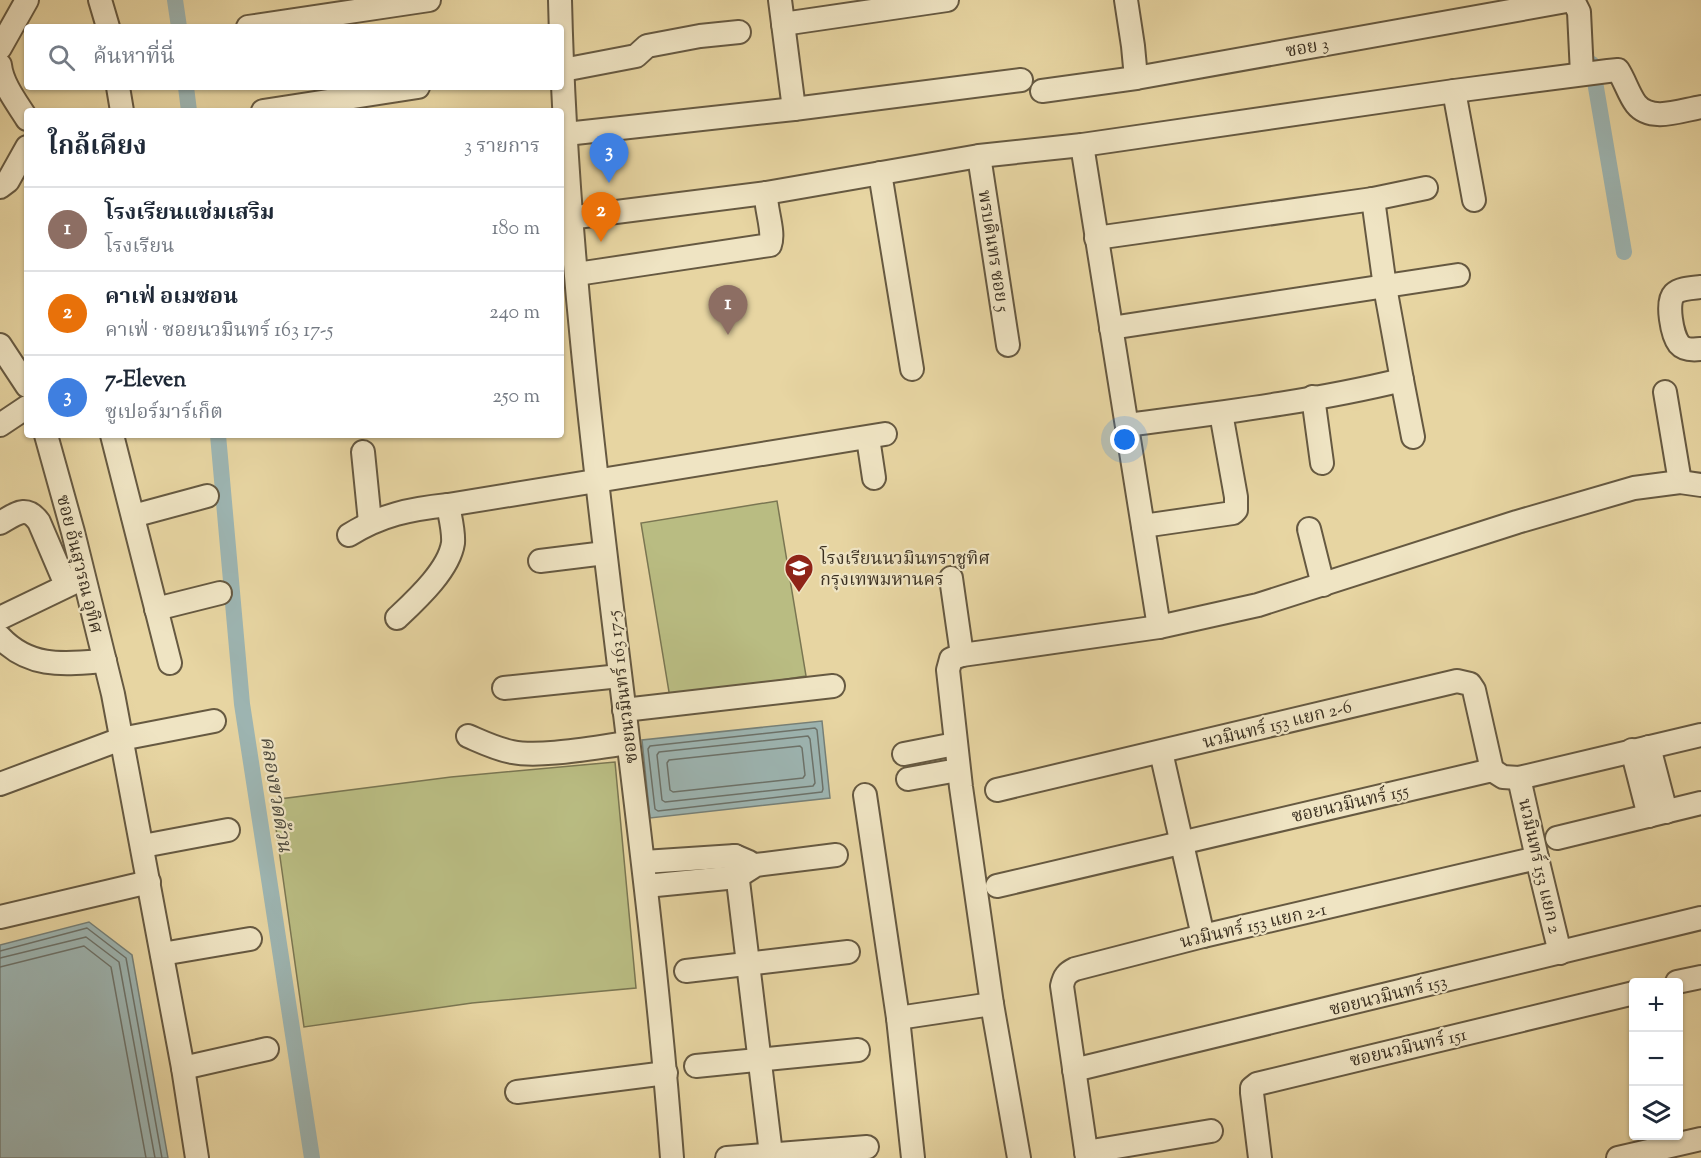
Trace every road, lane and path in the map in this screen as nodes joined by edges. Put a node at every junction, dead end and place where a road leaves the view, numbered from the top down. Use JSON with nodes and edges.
{"nodes":[{"id":1,"x":27,"y":0,"type":"edge"},
{"id":2,"x":100,"y":0,"type":"edge"},
{"id":3,"x":429,"y":0,"type":"edge"},
{"id":4,"x":560,"y":0,"type":"edge"},
{"id":5,"x":780,"y":0,"type":"edge"},
{"id":6,"x":946,"y":0,"type":"edge"},
{"id":7,"x":1126,"y":0,"type":"edge"},
{"id":8,"x":1572,"y":0,"type":"edge"},
{"id":9,"x":349,"y":13,"type":"edge"},
{"id":10,"x":107,"y":24,"type":"edge"},
{"id":11,"x":270,"y":24,"type":"edge"},
{"id":12,"x":561,"y":24,"type":"edge"},
{"id":13,"x":783,"y":24,"type":"junction"},
{"id":14,"x":739,"y":32,"type":"dead end"},
{"id":15,"x":0,"y":48,"type":"edge"},
{"id":16,"x":0,"y":65,"type":"edge"},
{"id":17,"x":564,"y":70,"type":"edge"},
{"id":18,"x":1592,"y":73,"type":"junction"},
{"id":19,"x":1136,"y":78,"type":"junction"},
{"id":20,"x":1021,"y":80,"type":"dead end"},
{"id":21,"x":118,"y":90,"type":"edge"},
{"id":22,"x":564,"y":90,"type":"edge"},
{"id":23,"x":361,"y":91,"type":"edge"},
{"id":24,"x":1042,"y":91,"type":"dead end"},
{"id":25,"x":1454,"y":91,"type":"junction"},
{"id":26,"x":1701,"y":107,"type":"edge"},
{"id":27,"x":122,"y":108,"type":"edge"},
{"id":28,"x":278,"y":108,"type":"edge"},
{"id":29,"x":794,"y":109,"type":"junction"},
{"id":30,"x":24,"y":114,"type":"edge"},
{"id":31,"x":566,"y":134,"type":"junction"},
{"id":32,"x":1082,"y":145,"type":"junction"},
{"id":33,"x":24,"y":154,"type":"edge"},
{"id":34,"x":979,"y":156,"type":"junction"},
{"id":35,"x":880,"y":173,"type":"junction"},
{"id":36,"x":13,"y":181,"type":"edge"},
{"id":37,"x":1426,"y":188,"type":"dead end"},
{"id":38,"x":766,"y":193,"type":"junction"},
{"id":39,"x":1373,"y":199,"type":"junction"},
{"id":40,"x":1474,"y":200,"type":"dead end"},
{"id":41,"x":567,"y":218,"type":"edge"},
{"id":42,"x":1096,"y":238,"type":"junction"},
{"id":43,"x":577,"y":274,"type":"junction"},
{"id":44,"x":1458,"y":275,"type":"dead end"},
{"id":45,"x":1701,"y":286,"type":"edge"},
{"id":46,"x":1385,"y":287,"type":"junction"},
{"id":47,"x":1111,"y":328,"type":"junction"},
{"id":48,"x":0,"y":345,"type":"edge"},
{"id":49,"x":1008,"y":345,"type":"dead end"},
{"id":50,"x":1701,"y":349,"type":"edge"},
{"id":51,"x":912,"y":369,"type":"dead end"},
{"id":52,"x":1402,"y":380,"type":"junction"},
{"id":53,"x":24,"y":381,"type":"edge"},
{"id":54,"x":1665,"y":392,"type":"dead end"},
{"id":55,"x":1313,"y":397,"type":"junction"},
{"id":56,"x":24,"y":409,"type":"edge"},
{"id":57,"x":1221,"y":413,"type":"junction"},
{"id":58,"x":0,"y":425,"type":"edge"},
{"id":59,"x":1127,"y":425,"type":"junction"},
{"id":60,"x":1413,"y":436,"type":"dead end"},
{"id":61,"x":47,"y":438,"type":"edge"},
{"id":62,"x":113,"y":438,"type":"edge"},
{"id":63,"x":363,"y":452,"type":"dead end"},
{"id":64,"x":1322,"y":464,"type":"dead end"},
{"id":65,"x":874,"y":478,"type":"dead end"},
{"id":66,"x":597,"y":481,"type":"junction"},
{"id":67,"x":1691,"y":483,"type":"edge"},
{"id":68,"x":207,"y":496,"type":"dead end"},
{"id":69,"x":448,"y":505,"type":"junction"},
{"id":70,"x":133,"y":516,"type":"junction"},
{"id":71,"x":370,"y":522,"type":"junction"},
{"id":72,"x":0,"y":523,"type":"edge"},
{"id":73,"x":1143,"y":526,"type":"junction"},
{"id":74,"x":1309,"y":529,"type":"dead end"},
{"id":75,"x":348,"y":535,"type":"dead end"},
{"id":76,"x":605,"y":553,"type":"junction"},
{"id":77,"x":540,"y":561,"type":"dead end"},
{"id":78,"x":951,"y":578,"type":"dead end"},
{"id":79,"x":75,"y":581,"type":"junction"},
{"id":80,"x":1323,"y":585,"type":"junction"},
{"id":81,"x":220,"y":593,"type":"dead end"},
{"id":82,"x":156,"y":609,"type":"junction"},
{"id":83,"x":0,"y":618,"type":"edge"},
{"id":84,"x":397,"y":618,"type":"dead end"},
{"id":85,"x":1159,"y":627,"type":"junction"},
{"id":86,"x":0,"y":637,"type":"edge"},
{"id":87,"x":962,"y":655,"type":"junction"},
{"id":88,"x":105,"y":661,"type":"junction"},
{"id":89,"x":170,"y":663,"type":"dead end"},
{"id":90,"x":620,"y":676,"type":"junction"},
{"id":91,"x":833,"y":686,"type":"dead end"},
{"id":92,"x":504,"y":688,"type":"dead end"},
{"id":93,"x":624,"y":710,"type":"junction"},
{"id":94,"x":214,"y":721,"type":"dead end"},
{"id":95,"x":1701,"y":735,"type":"edge"},
{"id":96,"x":468,"y":736,"type":"dead end"},
{"id":97,"x":121,"y":739,"type":"junction"},
{"id":98,"x":628,"y":743,"type":"junction"},
{"id":99,"x":955,"y":744,"type":"junction"},
{"id":100,"x":1640,"y":748,"type":"junction"},
{"id":101,"x":1161,"y":752,"type":"junction"},
{"id":102,"x":904,"y":754,"type":"dead end"},
{"id":103,"x":958,"y":770,"type":"junction"},
{"id":104,"x":1492,"y":770,"type":"junction"},
{"id":105,"x":1519,"y":778,"type":"junction"},
{"id":106,"x":908,"y":779,"type":"dead end"},
{"id":107,"x":0,"y":784,"type":"edge"},
{"id":108,"x":998,"y":790,"type":"dead end"},
{"id":109,"x":865,"y":795,"type":"dead end"},
{"id":110,"x":1701,"y":803,"type":"edge"},
{"id":111,"x":1658,"y":814,"type":"junction"},
{"id":112,"x":228,"y":830,"type":"dead end"},
{"id":113,"x":1557,"y":838,"type":"dead end"},
{"id":114,"x":1183,"y":842,"type":"junction"},
{"id":115,"x":143,"y":846,"type":"junction"},
{"id":116,"x":836,"y":855,"type":"dead end"},
{"id":117,"x":1537,"y":858,"type":"junction"},
{"id":118,"x":644,"y":862,"type":"junction"},
{"id":119,"x":742,"y":866,"type":"junction"},
{"id":120,"x":149,"y":882,"type":"junction"},
{"id":121,"x":646,"y":886,"type":"junction"},
{"id":122,"x":998,"y":886,"type":"dead end"},
{"id":123,"x":0,"y":917,"type":"edge"},
{"id":124,"x":1701,"y":918,"type":"edge"},
{"id":125,"x":1203,"y":936,"type":"junction"},
{"id":126,"x":250,"y":939,"type":"dead end"},
{"id":127,"x":848,"y":952,"type":"dead end"},
{"id":128,"x":1560,"y":953,"type":"junction"},
{"id":129,"x":162,"y":954,"type":"junction"},
{"id":130,"x":746,"y":963,"type":"junction"},
{"id":131,"x":686,"y":971,"type":"dead end"},
{"id":132,"x":1701,"y":977,"type":"edge"},
{"id":133,"x":1683,"y":981,"type":"edge"},
{"id":134,"x":1629,"y":994,"type":"edge"},
{"id":135,"x":993,"y":1004,"type":"junction"},
{"id":136,"x":898,"y":1018,"type":"junction"},
{"id":137,"x":267,"y":1050,"type":"dead end"},
{"id":138,"x":858,"y":1050,"type":"dead end"},
{"id":139,"x":759,"y":1061,"type":"junction"},
{"id":140,"x":696,"y":1066,"type":"dead end"},
{"id":141,"x":183,"y":1068,"type":"junction"},
{"id":142,"x":1074,"y":1070,"type":"junction"},
{"id":143,"x":666,"y":1073,"type":"junction"},
{"id":144,"x":517,"y":1092,"type":"dead end"},
{"id":145,"x":1211,"y":1131,"type":"dead end"},
{"id":146,"x":1701,"y":1139,"type":"edge"},
{"id":147,"x":867,"y":1147,"type":"dead end"},
{"id":148,"x":771,"y":1154,"type":"junction"},
{"id":149,"x":1087,"y":1155,"type":"edge"},
{"id":150,"x":197,"y":1158,"type":"edge"},
{"id":151,"x":672,"y":1158,"type":"edge"},
{"id":152,"x":727,"y":1158,"type":"edge"},
{"id":153,"x":913,"y":1158,"type":"edge"},
{"id":154,"x":1019,"y":1158,"type":"edge"},
{"id":155,"x":1260,"y":1158,"type":"edge"},
{"id":156,"x":1618,"y":1158,"type":"edge"}],
"edges":[{"from":1,"to":15,"type":"street"},
{"from":2,"to":10,"type":"street"},
{"from":3,"to":9,"type":"street"},
{"from":4,"to":12,"type":"street","name":"ซอยนวมินทร์ 163 17-5"},
{"from":5,"to":13,"type":"street"},
{"from":6,"to":13,"type":"street"},
{"from":7,"to":19,"type":"street"},
{"from":8,"to":18,"type":"street"},
{"from":8,"to":19,"type":"street","name":"ซอย 3"},
{"from":9,"to":11,"type":"street"},
{"from":13,"to":29,"type":"street"},
{"from":14,"to":17,"type":"street"},
{"from":16,"to":30,"type":"street"},
{"from":18,"to":25,"type":"street"},
{"from":18,"to":26,"type":"street"},
{"from":19,"to":24,"type":"street","name":"ซอย 3"},
{"from":20,"to":29,"type":"street"},
{"from":21,"to":27,"type":"street"},
{"from":22,"to":31,"type":"street","name":"ซอยนวมินทร์ 163 17-5"},
{"from":23,"to":28,"type":"street"},
{"from":25,"to":32,"type":"street"},
{"from":25,"to":40,"type":"street"},
{"from":29,"to":31,"type":"street"},
{"from":31,"to":41,"type":"street","name":"ซอยนวมินทร์ 163 17-5"},
{"from":32,"to":34,"type":"street"},
{"from":32,"to":42,"type":"street"},
{"from":33,"to":36,"type":"street"},
{"from":34,"to":35,"type":"street"},
{"from":34,"to":49,"type":"street","name":"พรบดินทร ซอย 5"},
{"from":35,"to":38,"type":"street"},
{"from":35,"to":51,"type":"street"},
{"from":37,"to":39,"type":"street"},
{"from":38,"to":41,"type":"street"},
{"from":38,"to":43,"type":"street"},
{"from":39,"to":42,"type":"street"},
{"from":39,"to":46,"type":"street"},
{"from":41,"to":43,"type":"street","name":"ซอยนวมินทร์ 163 17-5"},
{"from":42,"to":47,"type":"street"},
{"from":43,"to":66,"type":"street","name":"ซอยนวมินทร์ 163 17-5"},
{"from":44,"to":46,"type":"street"},
{"from":45,"to":50,"type":"street"},
{"from":46,"to":47,"type":"street"},
{"from":46,"to":52,"type":"street"},
{"from":47,"to":59,"type":"street"},
{"from":48,"to":53,"type":"street"},
{"from":52,"to":55,"type":"street"},
{"from":52,"to":60,"type":"street"},
{"from":54,"to":67,"type":"street"},
{"from":55,"to":57,"type":"street"},
{"from":55,"to":64,"type":"street"},
{"from":56,"to":58,"type":"street"},
{"from":57,"to":59,"type":"street"},
{"from":57,"to":73,"type":"street"},
{"from":59,"to":73,"type":"street"},
{"from":61,"to":79,"type":"street","name":"ซอย อ้นสุวรณ อุทิศ"},
{"from":62,"to":70,"type":"street"},
{"from":63,"to":71,"type":"street"},
{"from":65,"to":66,"type":"street"},
{"from":66,"to":69,"type":"street"},
{"from":66,"to":76,"type":"street","name":"ซอยนวมินทร์ 163 17-5"},
{"from":67,"to":80,"type":"street"},
{"from":68,"to":70,"type":"street"},
{"from":69,"to":71,"type":"street"},
{"from":69,"to":84,"type":"street"},
{"from":70,"to":82,"type":"street"},
{"from":71,"to":75,"type":"street"},
{"from":72,"to":79,"type":"street"},
{"from":73,"to":85,"type":"street"},
{"from":74,"to":80,"type":"street"},
{"from":76,"to":77,"type":"street"},
{"from":76,"to":90,"type":"street","name":"ซอยนวมินทร์ 163 17-5"},
{"from":78,"to":87,"type":"street"},
{"from":79,"to":83,"type":"street"},
{"from":79,"to":88,"type":"street","name":"ซอย อ้นสุวรณ อุทิศ"},
{"from":80,"to":85,"type":"street"},
{"from":81,"to":82,"type":"street"},
{"from":82,"to":89,"type":"street"},
{"from":85,"to":87,"type":"street"},
{"from":86,"to":88,"type":"street"},
{"from":87,"to":99,"type":"street"},
{"from":88,"to":97,"type":"street","name":"ซอย อ้นสุวรณ อุทิศ"},
{"from":90,"to":92,"type":"street"},
{"from":90,"to":93,"type":"street","name":"ซอยนวมินทร์ 163 17-5"},
{"from":91,"to":93,"type":"street"},
{"from":93,"to":98,"type":"street","name":"ซอยนวมินทร์ 163 17-5"},
{"from":94,"to":97,"type":"street"},
{"from":95,"to":100,"type":"street"},
{"from":96,"to":98,"type":"street"},
{"from":97,"to":107,"type":"street"},
{"from":97,"to":115,"type":"street","name":"ซอย อ้นสุวรณ อุทิศ"},
{"from":98,"to":118,"type":"street","name":"ซอยนวมินทร์ 163 17-5"},
{"from":99,"to":102,"type":"street"},
{"from":99,"to":103,"type":"street"},
{"from":100,"to":105,"type":"street"},
{"from":100,"to":111,"type":"street"},
{"from":101,"to":104,"type":"street","name":"นวมินทร์ 153 แยก 2-6"},
{"from":101,"to":108,"type":"street","name":"นวมินทร์ 153 แยก 2-6"},
{"from":101,"to":114,"type":"street"},
{"from":103,"to":106,"type":"street"},
{"from":103,"to":135,"type":"street"},
{"from":104,"to":105,"type":"street","name":"ซอยนวมินทร์ 155"},
{"from":104,"to":114,"type":"street","name":"ซอยนวมินทร์ 155"},
{"from":105,"to":117,"type":"street","name":"นวมินทร์ 153 แยก 2"},
{"from":109,"to":136,"type":"street"},
{"from":110,"to":111,"type":"street"},
{"from":111,"to":113,"type":"street"},
{"from":112,"to":115,"type":"street"},
{"from":114,"to":122,"type":"street","name":"ซอยนวมินทร์ 155"},
{"from":114,"to":125,"type":"street"},
{"from":115,"to":120,"type":"street","name":"ซอย อ้นสุวรณ อุทิศ"},
{"from":116,"to":119,"type":"street"},
{"from":117,"to":125,"type":"street","name":"นวมินทร์ 153 แยก 2-1"},
{"from":117,"to":128,"type":"street","name":"นวมินทร์ 153 แยก 2"},
{"from":118,"to":119,"type":"street"},
{"from":118,"to":121,"type":"street","name":"ซอยนวมินทร์ 163 17-5"},
{"from":119,"to":121,"type":"street"},
{"from":119,"to":130,"type":"street"},
{"from":120,"to":123,"type":"street"},
{"from":120,"to":129,"type":"street","name":"ซอย อ้นสุวรณ อุทิศ"},
{"from":121,"to":143,"type":"street","name":"ซอยนวมินทร์ 163 17-5"},
{"from":124,"to":128,"type":"street","name":"ซอยนวมินทร์ 153"},
{"from":125,"to":142,"type":"street","name":"นวมินทร์ 153 แยก 2-1"},
{"from":126,"to":129,"type":"street"},
{"from":127,"to":130,"type":"street"},
{"from":128,"to":142,"type":"street","name":"ซอยนวมินทร์ 153"},
{"from":129,"to":141,"type":"street","name":"ซอย อ้นสุวรณ อุทิศ"},
{"from":130,"to":131,"type":"street"},
{"from":130,"to":139,"type":"street"},
{"from":132,"to":133,"type":"street"},
{"from":134,"to":155,"type":"street","name":"ซอยนวมินทร์ 151"},
{"from":135,"to":136,"type":"street"},
{"from":135,"to":154,"type":"street"},
{"from":136,"to":153,"type":"street"},
{"from":137,"to":141,"type":"street"},
{"from":138,"to":139,"type":"street"},
{"from":139,"to":140,"type":"street"},
{"from":139,"to":148,"type":"street"},
{"from":141,"to":150,"type":"street","name":"ซอย อ้นสุวรณ อุทิศ"},
{"from":142,"to":149,"type":"street"},
{"from":143,"to":144,"type":"street"},
{"from":143,"to":151,"type":"street","name":"ซอยนวมินทร์ 163 17-5"},
{"from":145,"to":149,"type":"street"},
{"from":146,"to":156,"type":"street"},
{"from":147,"to":148,"type":"street"},
{"from":148,"to":152,"type":"street"}]}
